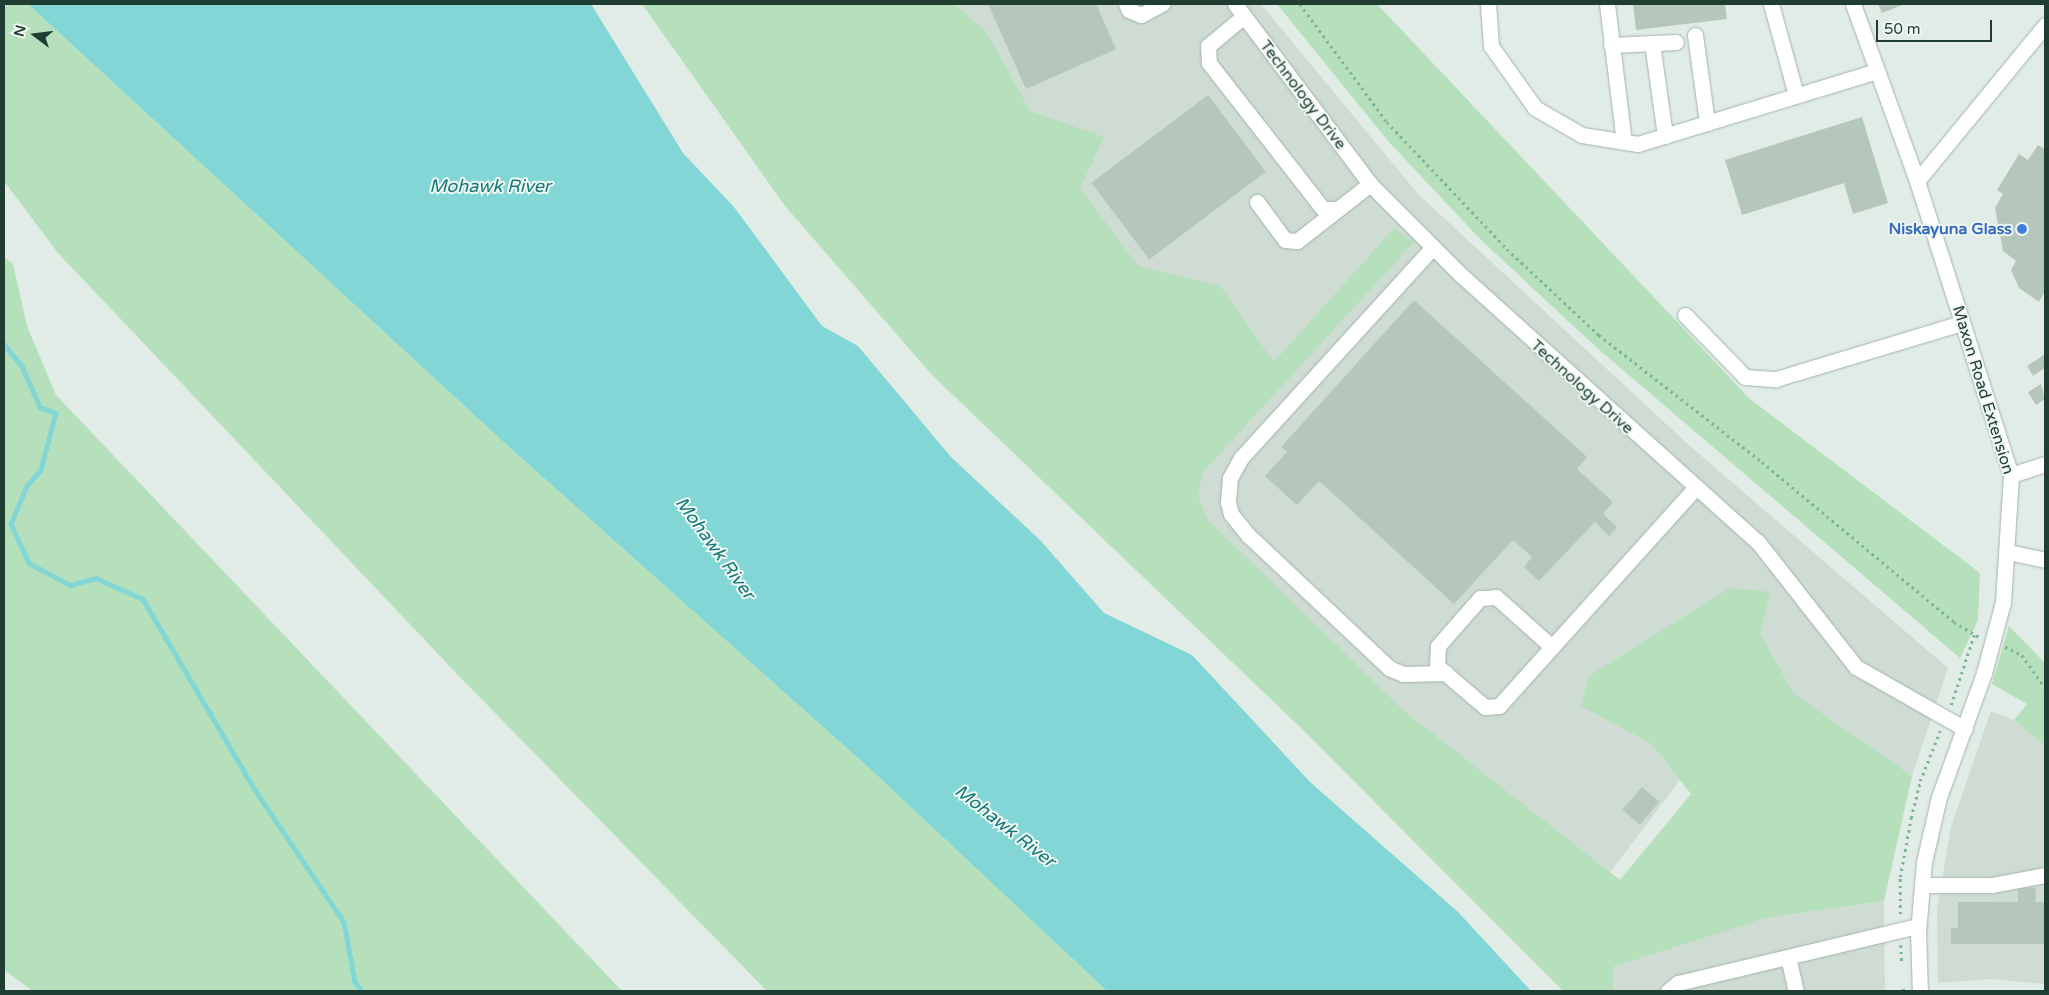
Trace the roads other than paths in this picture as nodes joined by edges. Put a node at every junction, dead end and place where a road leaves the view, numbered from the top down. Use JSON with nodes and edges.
{"nodes":[{"id":1,"x":1126,"y":4,"type":"edge"},
{"id":2,"x":1162,"y":4,"type":"edge"},
{"id":3,"x":1488,"y":4,"type":"edge"},
{"id":4,"x":1607,"y":4,"type":"edge"},
{"id":5,"x":1771,"y":4,"type":"edge"},
{"id":6,"x":1853,"y":4,"type":"edge"},
{"id":7,"x":1240,"y":10,"type":"edge"},
{"id":8,"x":2045,"y":25,"type":"edge"},
{"id":9,"x":1695,"y":35,"type":"dead end"},
{"id":10,"x":1676,"y":42,"type":"dead end"},
{"id":11,"x":1652,"y":43,"type":"junction"},
{"id":12,"x":1611,"y":45,"type":"junction"},
{"id":13,"x":1877,"y":71,"type":"junction"},
{"id":14,"x":1796,"y":96,"type":"junction"},
{"id":15,"x":1707,"y":123,"type":"junction"},
{"id":16,"x":1665,"y":136,"type":"junction"},
{"id":17,"x":1624,"y":142,"type":"junction"},
{"id":18,"x":1917,"y":180,"type":"junction"},
{"id":19,"x":1370,"y":184,"type":"junction"},
{"id":20,"x":1256,"y":202,"type":"dead end"},
{"id":21,"x":1338,"y":208,"type":"junction"},
{"id":22,"x":1433,"y":247,"type":"junction"},
{"id":23,"x":1685,"y":315,"type":"dead end"},
{"id":24,"x":1962,"y":323,"type":"junction"},
{"id":25,"x":2045,"y":464,"type":"edge"},
{"id":26,"x":2011,"y":475,"type":"junction"},
{"id":27,"x":1695,"y":488,"type":"junction"},
{"id":28,"x":2008,"y":552,"type":"junction"},
{"id":29,"x":2045,"y":560,"type":"edge"},
{"id":30,"x":1552,"y":647,"type":"junction"},
{"id":31,"x":1446,"y":673,"type":"junction"},
{"id":32,"x":1965,"y":730,"type":"junction"},
{"id":33,"x":2045,"y":875,"type":"edge"},
{"id":34,"x":1922,"y":885,"type":"junction"},
{"id":35,"x":1918,"y":926,"type":"junction"},
{"id":36,"x":1788,"y":957,"type":"junction"},
{"id":37,"x":1668,"y":991,"type":"edge"},
{"id":38,"x":1796,"y":991,"type":"edge"},
{"id":39,"x":1920,"y":991,"type":"edge"}],
"edges":[{"from":1,"to":2,"type":"street"},
{"from":3,"to":17,"type":"street"},
{"from":4,"to":12,"type":"street"},
{"from":5,"to":14,"type":"street"},
{"from":6,"to":13,"type":"street","name":"Maxon Road Extension"},
{"from":7,"to":19,"type":"street","name":"Technology Drive"},
{"from":7,"to":21,"type":"street"},
{"from":8,"to":18,"type":"street"},
{"from":9,"to":15,"type":"street"},
{"from":10,"to":11,"type":"street"},
{"from":11,"to":12,"type":"street"},
{"from":11,"to":16,"type":"street"},
{"from":12,"to":17,"type":"street"},
{"from":13,"to":14,"type":"street"},
{"from":13,"to":18,"type":"street","name":"Maxon Road Extension"},
{"from":14,"to":15,"type":"street"},
{"from":15,"to":16,"type":"street"},
{"from":16,"to":17,"type":"street"},
{"from":18,"to":24,"type":"street","name":"Maxon Road Extension"},
{"from":19,"to":21,"type":"street"},
{"from":19,"to":22,"type":"street","name":"Technology Drive"},
{"from":20,"to":21,"type":"street"},
{"from":22,"to":27,"type":"street","name":"Technology Drive"},
{"from":22,"to":31,"type":"street"},
{"from":23,"to":24,"type":"street"},
{"from":24,"to":26,"type":"street","name":"Maxon Road Extension"},
{"from":25,"to":26,"type":"street"},
{"from":26,"to":28,"type":"street","name":"Maxon Road Extension"},
{"from":27,"to":30,"type":"street"},
{"from":27,"to":32,"type":"street","name":"Technology Drive"},
{"from":28,"to":29,"type":"street"},
{"from":28,"to":32,"type":"street","name":"Maxon Road Extension"},
{"from":30,"to":31,"type":"street"},
{"from":30,"to":31,"type":"street"},
{"from":32,"to":34,"type":"street","name":"Maxon Road Extension"},
{"from":33,"to":34,"type":"street"},
{"from":34,"to":35,"type":"street","name":"Maxon Road Extension"},
{"from":35,"to":36,"type":"street"},
{"from":35,"to":39,"type":"street","name":"Maxon Road Extension"},
{"from":36,"to":37,"type":"street"},
{"from":36,"to":38,"type":"street"}]}
